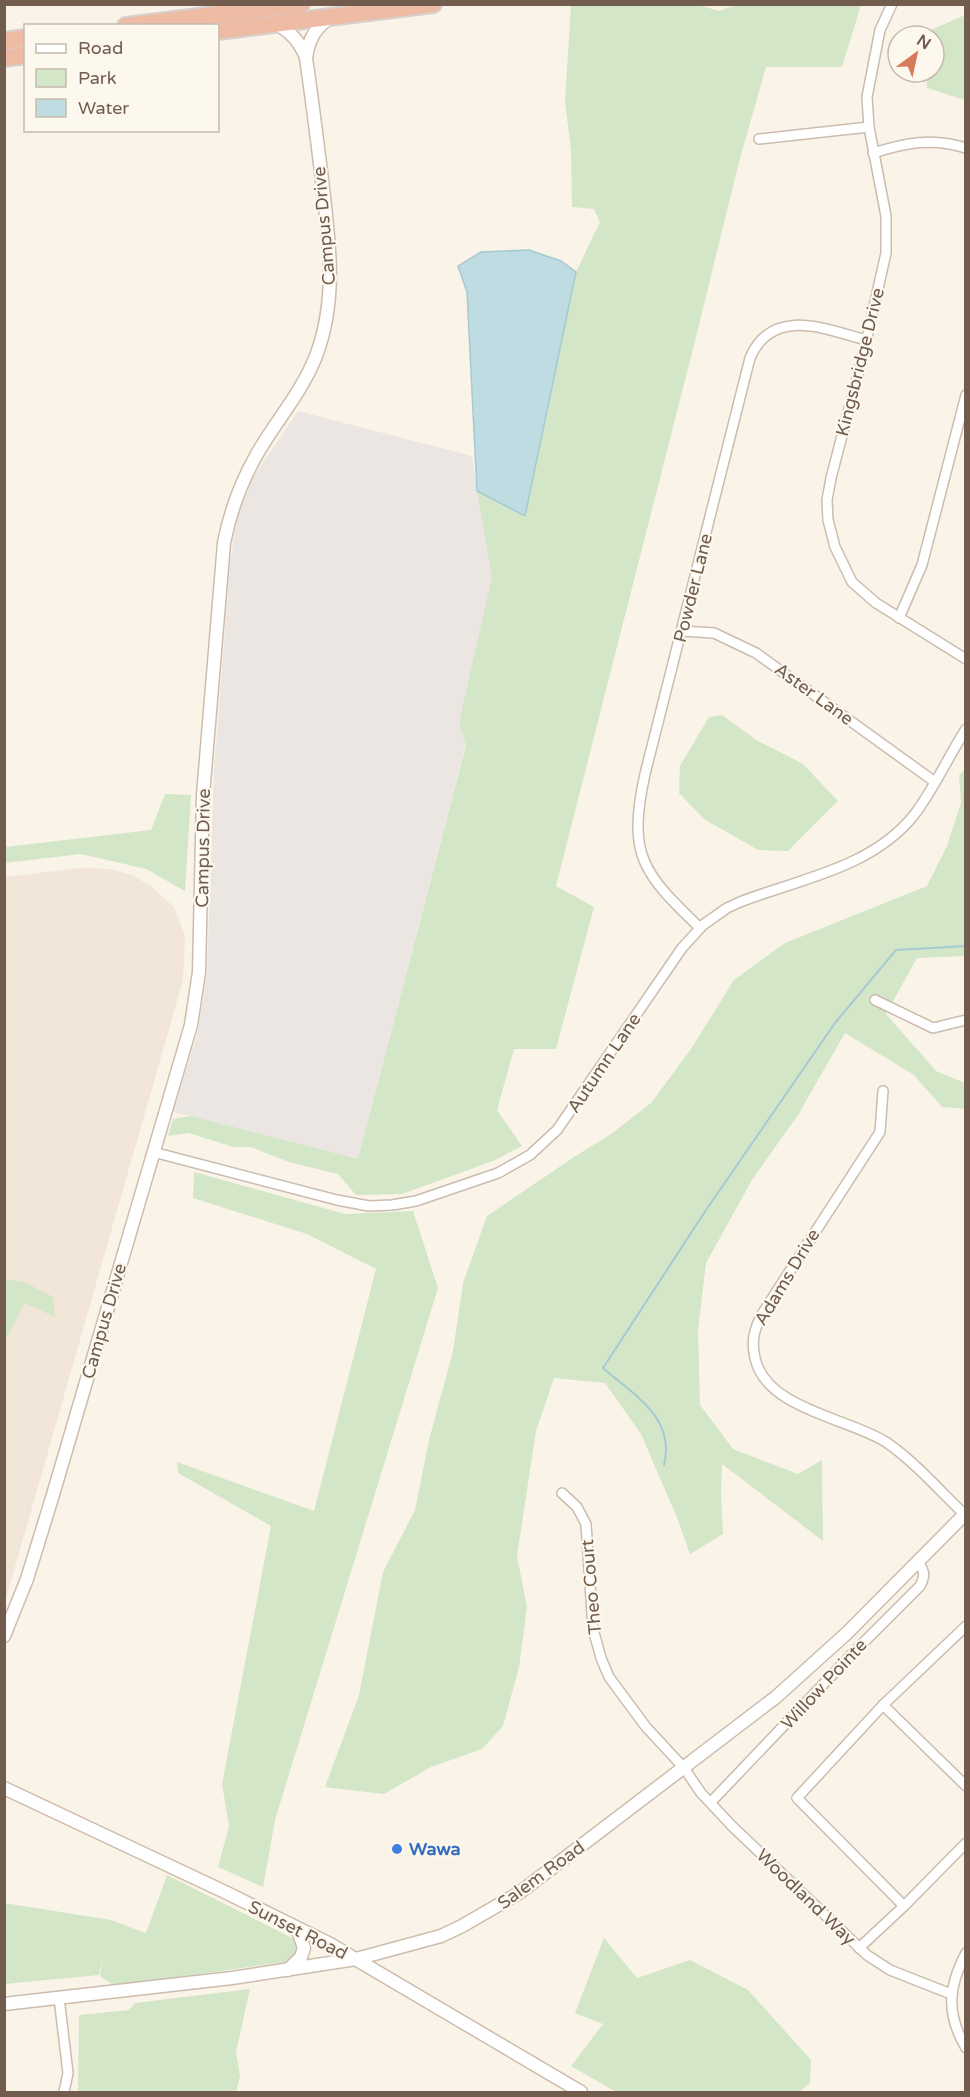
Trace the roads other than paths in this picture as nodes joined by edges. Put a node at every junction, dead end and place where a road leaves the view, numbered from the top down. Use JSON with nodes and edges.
{"nodes":[{"id":1,"x":302,"y":4,"type":"edge"},
{"id":2,"x":433,"y":4,"type":"edge"},
{"id":3,"x":892,"y":4,"type":"edge"},
{"id":4,"x":330,"y":17,"type":"junction"},
{"id":5,"x":142,"y":24,"type":"edge"},
{"id":6,"x":276,"y":24,"type":"junction"},
{"id":7,"x":219,"y":31,"type":"edge"},
{"id":8,"x":24,"y":38,"type":"edge"},
{"id":9,"x":4,"y":41,"type":"edge"},
{"id":10,"x":24,"y":55,"type":"edge"},
{"id":11,"x":4,"y":58,"type":"edge"},
{"id":12,"x":306,"y":58,"type":"junction"},
{"id":13,"x":869,"y":128,"type":"junction"},
{"id":14,"x":759,"y":139,"type":"dead end"},
{"id":15,"x":966,"y":148,"type":"edge"},
{"id":16,"x":873,"y":153,"type":"junction"},
{"id":17,"x":866,"y":340,"type":"junction"},
{"id":18,"x":966,"y":395,"type":"edge"},
{"id":19,"x":899,"y":618,"type":"junction"},
{"id":20,"x":682,"y":631,"type":"junction"},
{"id":21,"x":966,"y":659,"type":"edge"},
{"id":22,"x":966,"y":729,"type":"edge"},
{"id":23,"x":935,"y":782,"type":"junction"},
{"id":24,"x":700,"y":927,"type":"junction"},
{"id":25,"x":875,"y":1000,"type":"dead end"},
{"id":26,"x":966,"y":1020,"type":"edge"},
{"id":27,"x":883,"y":1091,"type":"dead end"},
{"id":28,"x":153,"y":1152,"type":"junction"},
{"id":29,"x":562,"y":1493,"type":"dead end"},
{"id":30,"x":964,"y":1516,"type":"edge"},
{"id":31,"x":918,"y":1561,"type":"junction"},
{"id":32,"x":966,"y":1626,"type":"edge"},
{"id":33,"x":4,"y":1636,"type":"edge"},
{"id":34,"x":883,"y":1705,"type":"junction"},
{"id":35,"x":684,"y":1768,"type":"junction"},
{"id":36,"x":966,"y":1786,"type":"edge"},
{"id":37,"x":4,"y":1788,"type":"edge"},
{"id":38,"x":711,"y":1802,"type":"junction"},
{"id":39,"x":966,"y":1843,"type":"edge"},
{"id":40,"x":904,"y":1905,"type":"junction"},
{"id":41,"x":289,"y":1923,"type":"junction"},
{"id":42,"x":859,"y":1948,"type":"junction"},
{"id":43,"x":966,"y":1953,"type":"edge"},
{"id":44,"x":356,"y":1959,"type":"junction"},
{"id":45,"x":288,"y":1971,"type":"junction"},
{"id":46,"x":951,"y":1995,"type":"junction"},
{"id":47,"x":59,"y":1998,"type":"junction"},
{"id":48,"x":4,"y":2004,"type":"edge"},
{"id":49,"x":966,"y":2048,"type":"edge"},
{"id":50,"x":64,"y":2092,"type":"edge"},
{"id":51,"x":581,"y":2092,"type":"edge"}],
"edges":[{"from":1,"to":5,"type":"highway"},
{"from":2,"to":4,"type":"highway"},
{"from":3,"to":13,"type":"street","name":"Kingsbridge Drive"},
{"from":4,"to":6,"type":"highway"},
{"from":4,"to":12,"type":"street","name":"Campus Drive"},
{"from":6,"to":7,"type":"highway"},
{"from":6,"to":12,"type":"street","name":"Campus Drive"},
{"from":8,"to":9,"type":"highway"},
{"from":10,"to":11,"type":"highway"},
{"from":12,"to":28,"type":"street","name":"Campus Drive"},
{"from":13,"to":14,"type":"street"},
{"from":13,"to":16,"type":"street","name":"Kingsbridge Drive"},
{"from":15,"to":16,"type":"street"},
{"from":16,"to":17,"type":"street","name":"Kingsbridge Drive"},
{"from":17,"to":19,"type":"street","name":"Kingsbridge Drive"},
{"from":17,"to":20,"type":"street","name":"Powder Lane"},
{"from":18,"to":19,"type":"street"},
{"from":19,"to":21,"type":"street","name":"Kingsbridge Drive"},
{"from":20,"to":23,"type":"street","name":"Aster Lane"},
{"from":20,"to":24,"type":"street","name":"Powder Lane"},
{"from":22,"to":23,"type":"street","name":"Autumn Lane"},
{"from":23,"to":24,"type":"street","name":"Autumn Lane"},
{"from":24,"to":28,"type":"street","name":"Autumn Lane"},
{"from":25,"to":26,"type":"street"},
{"from":27,"to":30,"type":"street","name":"Adams Drive"},
{"from":28,"to":33,"type":"street","name":"Campus Drive"},
{"from":29,"to":35,"type":"street","name":"Theo Court"},
{"from":30,"to":31,"type":"street","name":"Salem Road"},
{"from":31,"to":35,"type":"street","name":"Salem Road"},
{"from":31,"to":38,"type":"street","name":"Willow Pointe"},
{"from":32,"to":34,"type":"street"},
{"from":34,"to":36,"type":"street"},
{"from":34,"to":40,"type":"street"},
{"from":35,"to":38,"type":"street","name":"Woodland Way"},
{"from":35,"to":44,"type":"street","name":"Salem Road"},
{"from":37,"to":41,"type":"street","name":"Sunset Road"},
{"from":38,"to":42,"type":"street","name":"Woodland Way"},
{"from":39,"to":40,"type":"street"},
{"from":40,"to":42,"type":"street"},
{"from":41,"to":44,"type":"street","name":"Sunset Road"},
{"from":41,"to":45,"type":"street"},
{"from":42,"to":46,"type":"street","name":"Woodland Way"},
{"from":43,"to":46,"type":"street"},
{"from":44,"to":45,"type":"street","name":"Salem Road"},
{"from":44,"to":51,"type":"street","name":"Sunset Road"},
{"from":45,"to":47,"type":"street","name":"Salem Road"},
{"from":46,"to":49,"type":"street"},
{"from":47,"to":48,"type":"street","name":"Salem Road"},
{"from":47,"to":50,"type":"street"}]}
